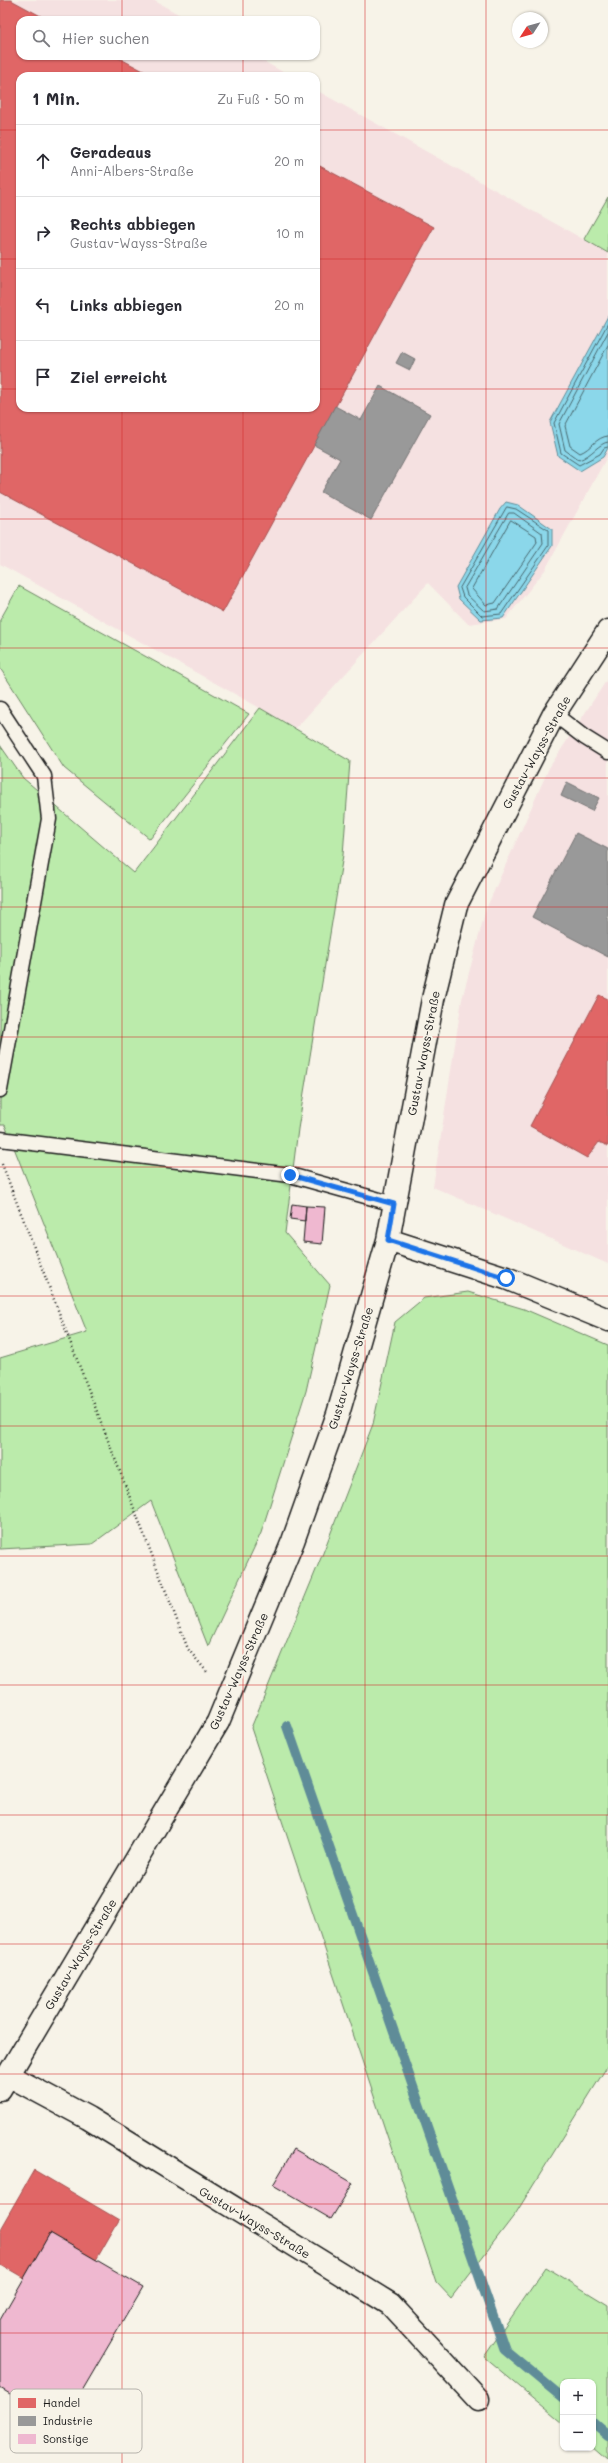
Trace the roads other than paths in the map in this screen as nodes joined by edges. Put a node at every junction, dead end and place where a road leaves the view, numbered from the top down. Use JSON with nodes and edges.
{"nodes":[{"id":1,"x":608,"y":632,"type":"edge"},
{"id":2,"x":0,"y":709,"type":"edge"},
{"id":3,"x":554,"y":714,"type":"junction"},
{"id":4,"x":608,"y":752,"type":"edge"},
{"id":5,"x":0,"y":1090,"type":"edge"},
{"id":6,"x":0,"y":1139,"type":"edge"},
{"id":7,"x":394,"y":1204,"type":"junction"},
{"id":8,"x":388,"y":1240,"type":"junction"},
{"id":9,"x":608,"y":1320,"type":"edge"},
{"id":10,"x":4,"y":2082,"type":"edge"},
{"id":11,"x":478,"y":2399,"type":"dead end"}],
"edges":[{"from":1,"to":3,"type":"street","name":"Gustav-Wayss-Straße"},
{"from":2,"to":5,"type":"lane"},
{"from":3,"to":4,"type":"lane"},
{"from":3,"to":7,"type":"street","name":"Gustav-Wayss-Straße"},
{"from":6,"to":7,"type":"lane"},
{"from":7,"to":8,"type":"street","name":"Gustav-Wayss-Straße"},
{"from":8,"to":9,"type":"street"},
{"from":8,"to":10,"type":"street","name":"Gustav-Wayss-Straße"},
{"from":10,"to":11,"type":"street","name":"Gustav-Wayss-Straße"}]}
